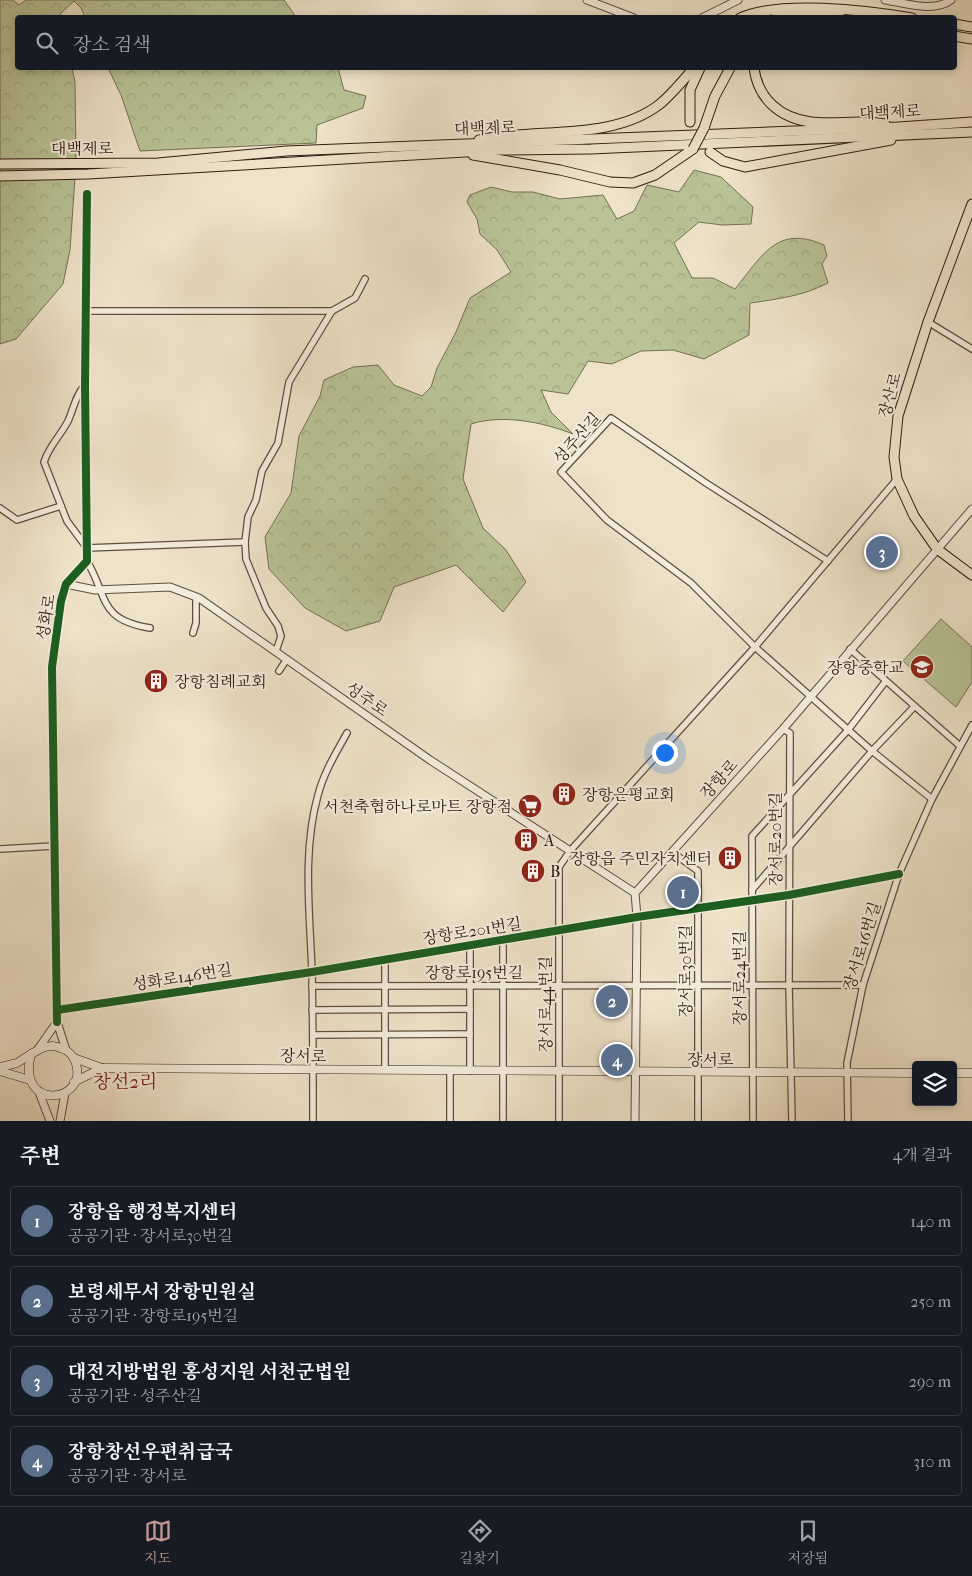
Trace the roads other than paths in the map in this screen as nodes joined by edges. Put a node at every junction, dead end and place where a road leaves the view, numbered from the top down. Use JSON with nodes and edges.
{"nodes":[{"id":1,"x":586,"y":0,"type":"edge"},
{"id":2,"x":738,"y":0,"type":"edge"},
{"id":3,"x":885,"y":0,"type":"edge"},
{"id":4,"x":952,"y":0,"type":"edge"},
{"id":5,"x":818,"y":14,"type":"junction"},
{"id":6,"x":626,"y":15,"type":"edge"},
{"id":7,"x":708,"y":15,"type":"edge"},
{"id":8,"x":743,"y":15,"type":"edge"},
{"id":9,"x":784,"y":15,"type":"edge"},
{"id":10,"x":812,"y":15,"type":"edge"},
{"id":11,"x":824,"y":15,"type":"edge"},
{"id":12,"x":895,"y":15,"type":"edge"},
{"id":13,"x":957,"y":24,"type":"edge"},
{"id":14,"x":972,"y":27,"type":"edge"},
{"id":15,"x":957,"y":36,"type":"edge"},
{"id":16,"x":972,"y":39,"type":"edge"},
{"id":17,"x":692,"y":70,"type":"edge"},
{"id":18,"x":699,"y":70,"type":"edge"},
{"id":19,"x":729,"y":70,"type":"edge"},
{"id":20,"x":755,"y":70,"type":"edge"},
{"id":21,"x":690,"y":122,"type":"dead end"},
{"id":22,"x":972,"y":122,"type":"edge"},
{"id":23,"x":898,"y":127,"type":"junction"},
{"id":24,"x":972,"y":132,"type":"edge"},
{"id":25,"x":905,"y":136,"type":"junction"},
{"id":26,"x":455,"y":149,"type":"junction"},
{"id":27,"x":710,"y":152,"type":"dead end"},
{"id":28,"x":0,"y":164,"type":"edge"},
{"id":29,"x":0,"y":176,"type":"edge"},
{"id":30,"x":87,"y":194,"type":"dead end"},
{"id":31,"x":972,"y":204,"type":"edge"},
{"id":32,"x":365,"y":279,"type":"dead end"},
{"id":33,"x":86,"y":311,"type":"junction"},
{"id":34,"x":332,"y":311,"type":"junction"},
{"id":35,"x":928,"y":322,"type":"junction"},
{"id":36,"x":972,"y":349,"type":"edge"},
{"id":37,"x":85,"y":385,"type":"junction"},
{"id":38,"x":897,"y":479,"type":"junction"},
{"id":39,"x":61,"y":506,"type":"junction"},
{"id":40,"x":0,"y":508,"type":"edge"},
{"id":41,"x":972,"y":509,"type":"edge"},
{"id":42,"x":245,"y":542,"type":"junction"},
{"id":43,"x":87,"y":548,"type":"junction"},
{"id":44,"x":937,"y":549,"type":"junction"},
{"id":45,"x":87,"y":561,"type":"junction"},
{"id":46,"x":828,"y":561,"type":"junction"},
{"id":47,"x":972,"y":575,"type":"edge"},
{"id":48,"x":66,"y":584,"type":"junction"},
{"id":49,"x":101,"y":590,"type":"junction"},
{"id":50,"x":196,"y":597,"type":"junction"},
{"id":51,"x":150,"y":628,"type":"dead end"},
{"id":52,"x":193,"y":633,"type":"dead end"},
{"id":53,"x":755,"y":647,"type":"junction"},
{"id":54,"x":850,"y":649,"type":"junction"},
{"id":55,"x":276,"y":652,"type":"junction"},
{"id":56,"x":287,"y":659,"type":"junction"},
{"id":57,"x":278,"y":671,"type":"dead end"},
{"id":58,"x":886,"y":682,"type":"junction"},
{"id":59,"x":810,"y":696,"type":"junction"},
{"id":60,"x":914,"y":707,"type":"junction"},
{"id":61,"x":972,"y":725,"type":"edge"},
{"id":62,"x":783,"y":729,"type":"junction"},
{"id":63,"x":848,"y":730,"type":"junction"},
{"id":64,"x":347,"y":734,"type":"dead end"},
{"id":65,"x":960,"y":746,"type":"junction"},
{"id":66,"x":872,"y":751,"type":"junction"},
{"id":67,"x":788,"y":795,"type":"junction"},
{"id":68,"x":932,"y":799,"type":"junction"},
{"id":69,"x":752,"y":836,"type":"joint"},
{"id":70,"x":54,"y":846,"type":"junction"},
{"id":71,"x":788,"y":848,"type":"junction"},
{"id":72,"x":0,"y":849,"type":"edge"},
{"id":73,"x":570,"y":851,"type":"junction"},
{"id":74,"x":672,"y":852,"type":"junction"},
{"id":75,"x":899,"y":874,"type":"junction"},
{"id":76,"x":752,"y":890,"type":"junction"},
{"id":77,"x":635,"y":893,"type":"junction"},
{"id":78,"x":789,"y":895,"type":"junction"},
{"id":79,"x":753,"y":898,"type":"junction"},
{"id":80,"x":698,"y":908,"type":"junction"},
{"id":81,"x":637,"y":917,"type":"junction"},
{"id":82,"x":559,"y":930,"type":"junction"},
{"id":83,"x":503,"y":940,"type":"junction"},
{"id":84,"x":470,"y":945,"type":"junction"},
{"id":85,"x":385,"y":959,"type":"junction"},
{"id":86,"x":312,"y":972,"type":"junction"},
{"id":87,"x":470,"y":985,"type":"junction"},
{"id":88,"x":503,"y":985,"type":"junction"},
{"id":89,"x":560,"y":985,"type":"junction"},
{"id":90,"x":637,"y":985,"type":"junction"},
{"id":91,"x":698,"y":985,"type":"junction"},
{"id":92,"x":752,"y":985,"type":"junction"},
{"id":93,"x":789,"y":985,"type":"junction"},
{"id":94,"x":863,"y":985,"type":"junction"},
{"id":95,"x":312,"y":986,"type":"junction"},
{"id":96,"x":385,"y":986,"type":"junction"},
{"id":97,"x":470,"y":1009,"type":"junction"},
{"id":98,"x":57,"y":1010,"type":"junction"},
{"id":99,"x":312,"y":1010,"type":"junction"},
{"id":100,"x":384,"y":1010,"type":"junction"},
{"id":101,"x":58,"y":1022,"type":"junction"},
{"id":102,"x":470,"y":1034,"type":"junction"},
{"id":103,"x":313,"y":1035,"type":"junction"},
{"id":104,"x":385,"y":1035,"type":"junction"},
{"id":105,"x":66,"y":1050,"type":"junction"},
{"id":106,"x":34,"y":1053,"type":"junction"},
{"id":107,"x":74,"y":1058,"type":"junction"},
{"id":108,"x":102,"y":1068,"type":"junction"},
{"id":109,"x":0,"y":1069,"type":"edge"},
{"id":110,"x":313,"y":1070,"type":"junction"},
{"id":111,"x":384,"y":1070,"type":"junction"},
{"id":112,"x":450,"y":1070,"type":"junction"},
{"id":113,"x":470,"y":1071,"type":"junction"},
{"id":114,"x":503,"y":1071,"type":"junction"},
{"id":115,"x":559,"y":1071,"type":"junction"},
{"id":116,"x":636,"y":1072,"type":"junction"},
{"id":117,"x":698,"y":1072,"type":"junction"},
{"id":118,"x":753,"y":1072,"type":"junction"},
{"id":119,"x":790,"y":1072,"type":"junction"},
{"id":120,"x":847,"y":1073,"type":"junction"},
{"id":121,"x":912,"y":1073,"type":"edge"},
{"id":122,"x":957,"y":1073,"type":"edge"},
{"id":123,"x":972,"y":1073,"type":"edge"},
{"id":124,"x":30,"y":1080,"type":"junction"},
{"id":125,"x":74,"y":1082,"type":"junction"},
{"id":126,"x":39,"y":1092,"type":"junction"},
{"id":127,"x":65,"y":1093,"type":"junction"},
{"id":128,"x":50,"y":1121,"type":"edge"},
{"id":129,"x":60,"y":1121,"type":"edge"},
{"id":130,"x":313,"y":1121,"type":"edge"},
{"id":131,"x":450,"y":1121,"type":"edge"},
{"id":132,"x":503,"y":1121,"type":"edge"},
{"id":133,"x":559,"y":1121,"type":"edge"},
{"id":134,"x":636,"y":1121,"type":"edge"},
{"id":135,"x":698,"y":1121,"type":"edge"},
{"id":136,"x":753,"y":1121,"type":"edge"},
{"id":137,"x":792,"y":1121,"type":"edge"},
{"id":138,"x":848,"y":1121,"type":"edge"}],
"edges":[{"from":1,"to":6,"type":"street"},
{"from":2,"to":7,"type":"street"},
{"from":3,"to":4,"type":"street"},
{"from":5,"to":9,"type":"main road"},
{"from":5,"to":10,"type":"main road"},
{"from":5,"to":11,"type":"main road"},
{"from":8,"to":12,"type":"main road"},
{"from":13,"to":14,"type":"main road"},
{"from":15,"to":16,"type":"main road"},
{"from":17,"to":26,"type":"main road"},
{"from":18,"to":21,"type":"main road"},
{"from":19,"to":26,"type":"main road","bridge":true},
{"from":20,"to":23,"type":"main road"},
{"from":22,"to":23,"type":"main road","name":"대백제로"},
{"from":23,"to":26,"type":"main road","name":"대백제로"},
{"from":24,"to":25,"type":"main road","name":"대백제로"},
{"from":25,"to":26,"type":"main road","name":"대백제로"},
{"from":25,"to":27,"type":"main road"},
{"from":26,"to":28,"type":"main road","name":"대백제로"},
{"from":26,"to":29,"type":"main road","name":"대백제로"},
{"from":30,"to":33,"type":"street"},
{"from":31,"to":35,"type":"main road","name":"장산로"},
{"from":32,"to":34,"type":"street"},
{"from":33,"to":34,"type":"street"},
{"from":33,"to":37,"type":"street"},
{"from":34,"to":42,"type":"street"},
{"from":35,"to":36,"type":"street"},
{"from":35,"to":38,"type":"main road","name":"장산로"},
{"from":37,"to":39,"type":"street"},
{"from":37,"to":43,"type":"street"},
{"from":38,"to":44,"type":"main road","name":"장산로"},
{"from":38,"to":46,"type":"street"},
{"from":39,"to":40,"type":"street"},
{"from":39,"to":43,"type":"street"},
{"from":41,"to":44,"type":"street","name":"장항로"},
{"from":42,"to":43,"type":"street"},
{"from":42,"to":55,"type":"street"},
{"from":43,"to":45,"type":"street"},
{"from":44,"to":47,"type":"main road","name":"장산로"},
{"from":44,"to":54,"type":"street","name":"장항로"},
{"from":45,"to":48,"type":"street","name":"성화로"},
{"from":45,"to":49,"type":"street"},
{"from":46,"to":53,"type":"street"},
{"from":46,"to":53,"type":"street","name":"성주산길"},
{"from":48,"to":49,"type":"street","name":"성주로"},
{"from":48,"to":70,"type":"street","name":"성화로"},
{"from":49,"to":50,"type":"street","name":"성주로"},
{"from":49,"to":51,"type":"street"},
{"from":50,"to":52,"type":"street"},
{"from":50,"to":55,"type":"street","name":"성주로"},
{"from":53,"to":59,"type":"street","name":"성주산길"},
{"from":53,"to":73,"type":"street"},
{"from":54,"to":58,"type":"street"},
{"from":54,"to":59,"type":"street","name":"장항로"},
{"from":55,"to":56,"type":"street","name":"성주로"},
{"from":56,"to":57,"type":"street"},
{"from":56,"to":73,"type":"street","name":"성주로"},
{"from":58,"to":60,"type":"street"},
{"from":58,"to":63,"type":"street"},
{"from":59,"to":62,"type":"street","name":"장항로"},
{"from":59,"to":63,"type":"street","name":"성주산길"},
{"from":60,"to":65,"type":"street"},
{"from":60,"to":66,"type":"street","name":"장서로20번길"},
{"from":61,"to":65,"type":"street","name":"장서로16번길"},
{"from":62,"to":67,"type":"street","name":"장서로20번길"},
{"from":62,"to":74,"type":"street","name":"장항로"},
{"from":63,"to":66,"type":"street","name":"성주산길"},
{"from":63,"to":67,"type":"street"},
{"from":64,"to":86,"type":"street"},
{"from":65,"to":68,"type":"street","name":"장서로16번길"},
{"from":66,"to":68,"type":"street","name":"성주산길"},
{"from":66,"to":71,"type":"street","name":"장서로20번길"},
{"from":67,"to":69,"type":"street","name":"장서로20번길"},
{"from":67,"to":71,"type":"street","name":"장서로20번길"},
{"from":68,"to":75,"type":"street","name":"장서로16번길"},
{"from":69,"to":76,"type":"street","name":"장서로24번길"},
{"from":70,"to":72,"type":"street"},
{"from":70,"to":98,"type":"street","name":"성화로"},
{"from":71,"to":76,"type":"street","name":"장서로20번길"},
{"from":71,"to":78,"type":"street","name":"장서로20번길"},
{"from":73,"to":77,"type":"street","name":"성주로"},
{"from":73,"to":82,"type":"street","name":"장서로44번길"},
{"from":74,"to":77,"type":"street","name":"장항로"},
{"from":74,"to":80,"type":"street","name":"장서로30번길"},
{"from":75,"to":78,"type":"street","name":"장항로201번길"},
{"from":75,"to":94,"type":"street","name":"장서로16번길"},
{"from":76,"to":79,"type":"street","name":"장서로24번길"},
{"from":77,"to":81,"type":"street"},
{"from":78,"to":79,"type":"street","name":"장항로201번길"},
{"from":78,"to":93,"type":"street","name":"장서로20번길"},
{"from":79,"to":80,"type":"street","name":"장항로201번길"},
{"from":79,"to":92,"type":"street","name":"장서로24번길"},
{"from":80,"to":81,"type":"street","name":"장항로201번길"},
{"from":80,"to":91,"type":"street","name":"장서로30번길"},
{"from":81,"to":82,"type":"street","name":"장항로201번길"},
{"from":81,"to":90,"type":"street"},
{"from":82,"to":83,"type":"street","name":"장항로201번길"},
{"from":82,"to":89,"type":"street","name":"장서로44번길"},
{"from":83,"to":84,"type":"street","name":"장항로201번길"},
{"from":83,"to":88,"type":"street"},
{"from":84,"to":85,"type":"street","name":"장항로201번길"},
{"from":84,"to":87,"type":"street"},
{"from":85,"to":86,"type":"street","name":"장항로201번길"},
{"from":85,"to":96,"type":"street"},
{"from":86,"to":95,"type":"street"},
{"from":86,"to":98,"type":"street","name":"성화로146번길"},
{"from":87,"to":88,"type":"street","name":"장항로195번길"},
{"from":87,"to":96,"type":"street","name":"장항로195번길"},
{"from":87,"to":97,"type":"street"},
{"from":88,"to":89,"type":"street","name":"장항로195번길"},
{"from":88,"to":114,"type":"street"},
{"from":89,"to":90,"type":"street","name":"장항로195번길"},
{"from":89,"to":115,"type":"street","name":"장서로44번길"},
{"from":90,"to":91,"type":"street","name":"장항로195번길"},
{"from":90,"to":116,"type":"street"},
{"from":91,"to":92,"type":"street","name":"장항로195번길"},
{"from":91,"to":117,"type":"street","name":"장서로30번길"},
{"from":92,"to":93,"type":"street","name":"장항로195번길"},
{"from":92,"to":118,"type":"street","name":"장서로24번길"},
{"from":93,"to":94,"type":"street","name":"장항로195번길"},
{"from":93,"to":119,"type":"street","name":"장서로20번길"},
{"from":94,"to":120,"type":"street","name":"장서로16번길"},
{"from":95,"to":96,"type":"street","name":"장항로195번길"},
{"from":95,"to":99,"type":"street"},
{"from":96,"to":100,"type":"street"},
{"from":97,"to":100,"type":"street"},
{"from":97,"to":102,"type":"street"},
{"from":98,"to":101,"type":"street","name":"성화로"},
{"from":99,"to":100,"type":"street"},
{"from":99,"to":103,"type":"street"},
{"from":100,"to":104,"type":"street"},
{"from":101,"to":105,"type":"street","name":"성화로"},
{"from":101,"to":106,"type":"street"},
{"from":102,"to":104,"type":"street"},
{"from":102,"to":113,"type":"street"},
{"from":103,"to":104,"type":"street"},
{"from":103,"to":110,"type":"street"},
{"from":104,"to":111,"type":"street"},
{"from":105,"to":106,"type":"main road"},
{"from":105,"to":107,"type":"main road"},
{"from":106,"to":109,"type":"main road"},
{"from":106,"to":124,"type":"main road"},
{"from":107,"to":108,"type":"main road"},
{"from":107,"to":125,"type":"main road"},
{"from":108,"to":110,"type":"main road","name":"장서로"},
{"from":108,"to":125,"type":"main road"},
{"from":109,"to":124,"type":"main road"},
{"from":110,"to":111,"type":"main road","name":"장서로"},
{"from":110,"to":130,"type":"street"},
{"from":111,"to":112,"type":"main road","name":"장서로"},
{"from":112,"to":113,"type":"main road","name":"장서로"},
{"from":112,"to":131,"type":"street"},
{"from":113,"to":114,"type":"main road","name":"장서로"},
{"from":114,"to":115,"type":"main road","name":"장서로"},
{"from":114,"to":132,"type":"street"},
{"from":115,"to":116,"type":"main road","name":"장서로"},
{"from":115,"to":133,"type":"street","name":"장서로44번길"},
{"from":116,"to":117,"type":"main road","name":"장서로"},
{"from":116,"to":134,"type":"street"},
{"from":117,"to":118,"type":"main road","name":"장서로"},
{"from":117,"to":135,"type":"street","name":"장서로30번길"},
{"from":118,"to":119,"type":"main road","name":"장서로"},
{"from":118,"to":136,"type":"street","name":"장서로24번길"},
{"from":119,"to":120,"type":"main road","name":"장서로"},
{"from":119,"to":137,"type":"street","name":"장서로20번길"},
{"from":120,"to":121,"type":"main road","name":"장서로"},
{"from":120,"to":138,"type":"street","name":"장서로16번길"},
{"from":122,"to":123,"type":"main road"},
{"from":124,"to":126,"type":"main road"},
{"from":125,"to":127,"type":"main road"},
{"from":126,"to":127,"type":"main road"},
{"from":126,"to":128,"type":"street"},
{"from":127,"to":129,"type":"street"}]}
